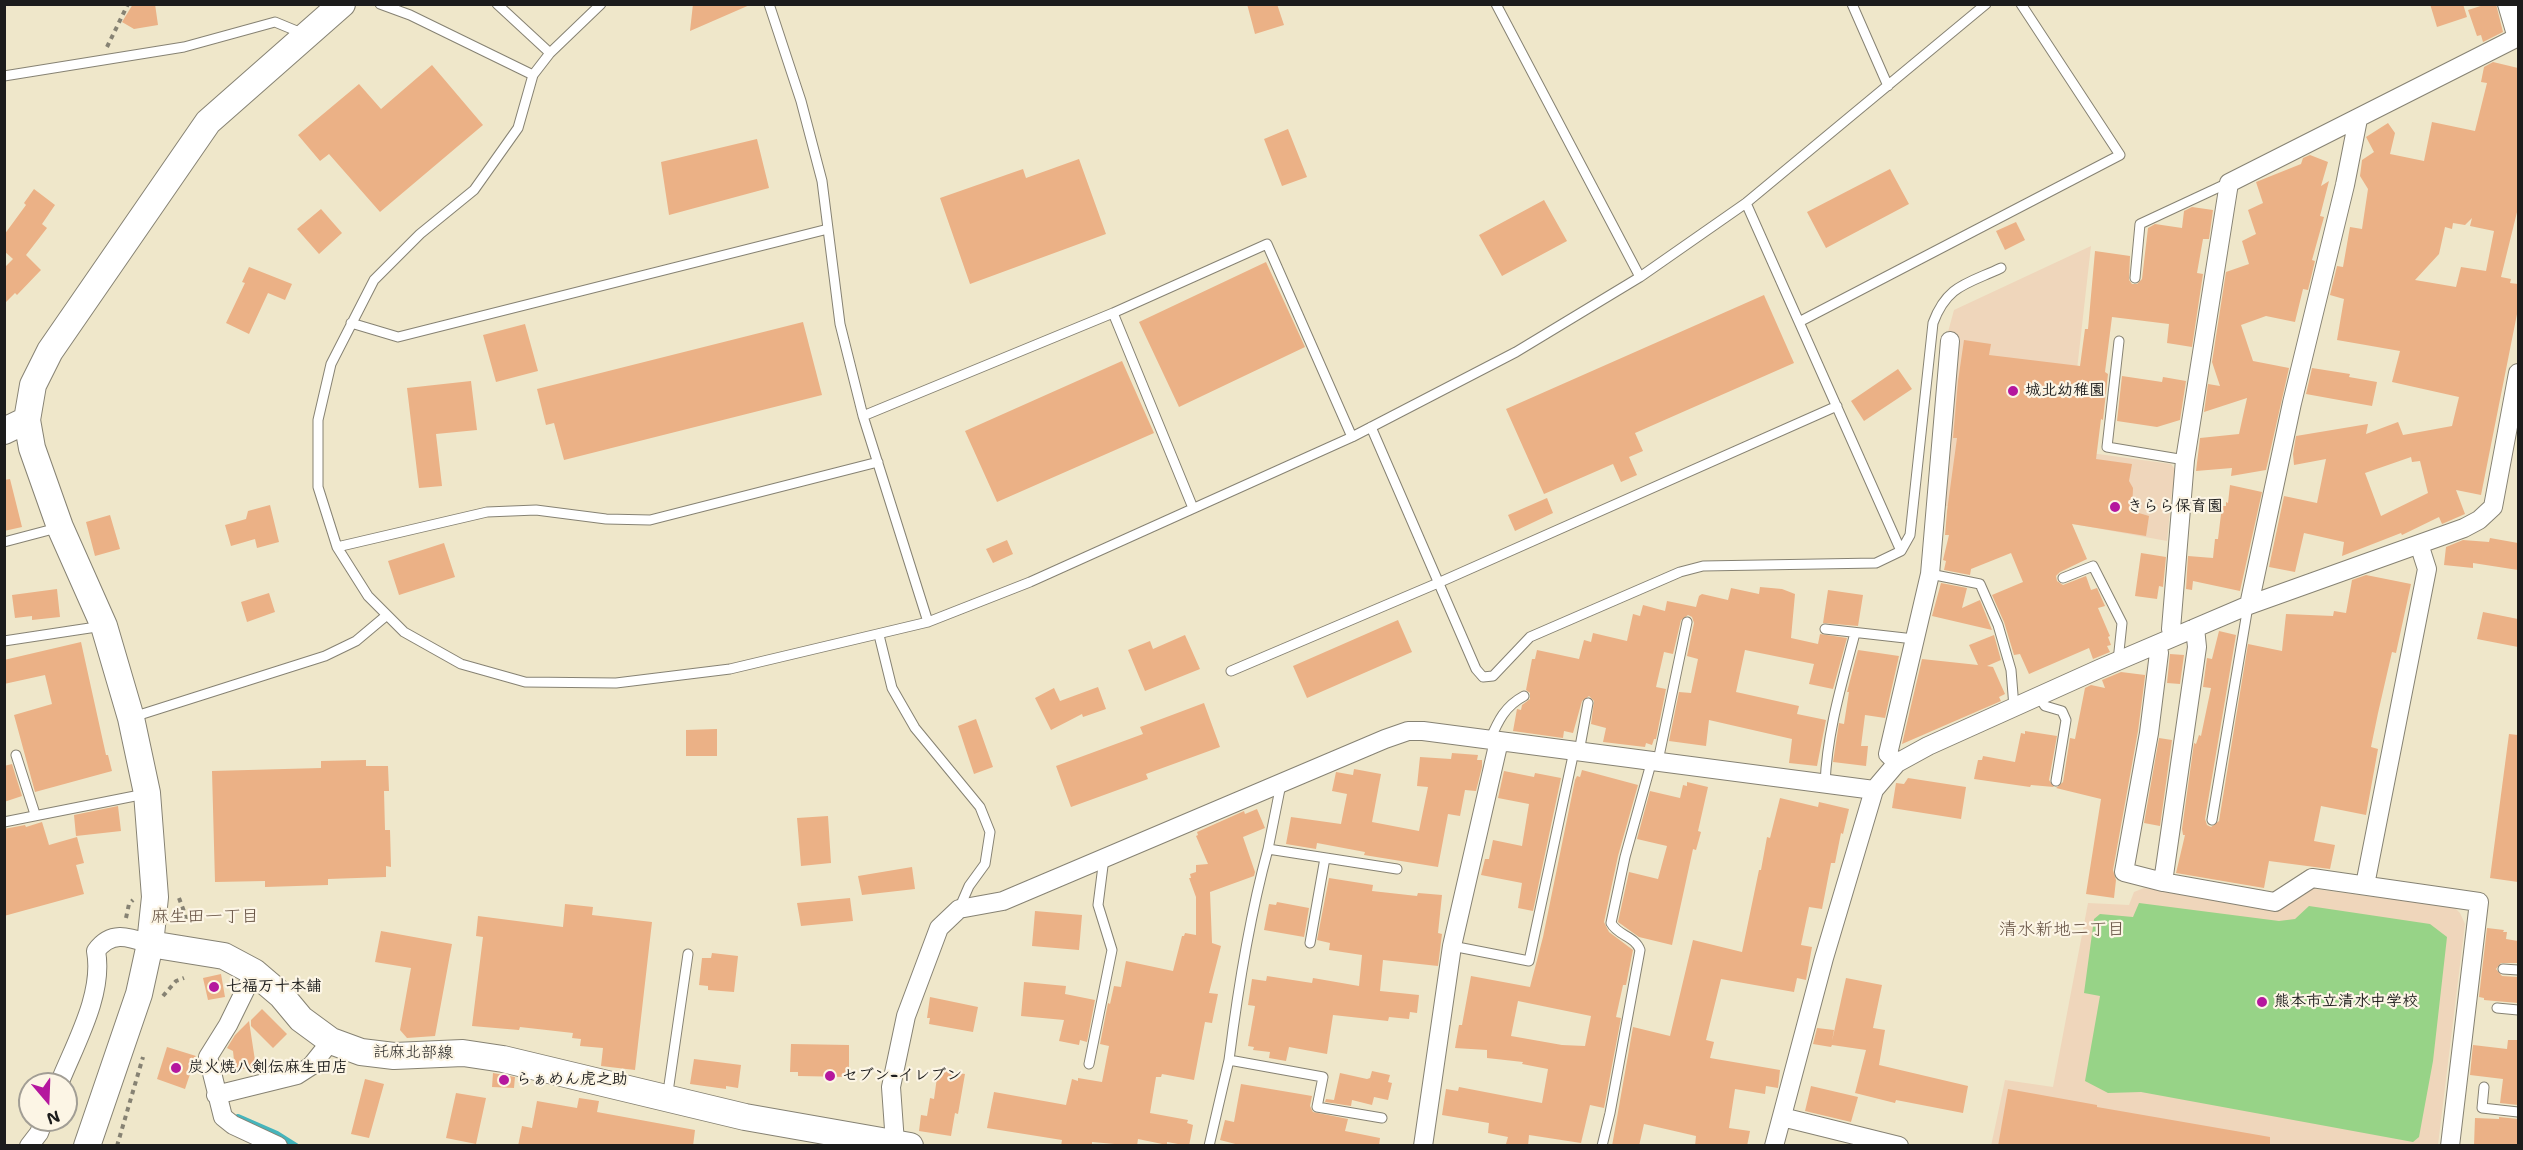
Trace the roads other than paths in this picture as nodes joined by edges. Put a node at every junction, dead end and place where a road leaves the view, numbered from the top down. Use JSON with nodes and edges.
{"nodes":[{"id":1,"x":342,"y":4,"type":"edge"},
{"id":2,"x":380,"y":4,"type":"edge"},
{"id":3,"x":497,"y":4,"type":"edge"},
{"id":4,"x":602,"y":4,"type":"edge"},
{"id":5,"x":770,"y":4,"type":"edge"},
{"id":6,"x":1496,"y":4,"type":"edge"},
{"id":7,"x":1852,"y":4,"type":"edge"},
{"id":8,"x":1986,"y":4,"type":"edge"},
{"id":9,"x":2021,"y":4,"type":"edge"},
{"id":10,"x":2507,"y":4,"type":"edge"},
{"id":11,"x":306,"y":35,"type":"junction"},
{"id":12,"x":2518,"y":38,"type":"edge"},
{"id":13,"x":550,"y":53,"type":"junction"},
{"id":14,"x":532,"y":75,"type":"junction"},
{"id":15,"x":4,"y":76,"type":"edge"},
{"id":16,"x":1888,"y":86,"type":"junction"},
{"id":17,"x":2358,"y":119,"type":"junction"},
{"id":18,"x":2229,"y":183,"type":"junction"},
{"id":19,"x":1746,"y":203,"type":"junction"},
{"id":20,"x":828,"y":229,"type":"junction"},
{"id":21,"x":2001,"y":268,"type":"dead end"},
{"id":22,"x":1640,"y":277,"type":"junction"},
{"id":23,"x":2135,"y":278,"type":"dead end"},
{"id":24,"x":1113,"y":313,"type":"junction"},
{"id":25,"x":351,"y":322,"type":"junction"},
{"id":26,"x":1799,"y":322,"type":"junction"},
{"id":27,"x":1950,"y":341,"type":"dead end"},
{"id":28,"x":2119,"y":341,"type":"dead end"},
{"id":29,"x":2518,"y":373,"type":"edge"},
{"id":30,"x":1837,"y":406,"type":"junction"},
{"id":31,"x":863,"y":416,"type":"junction"},
{"id":32,"x":27,"y":420,"type":"junction"},
{"id":33,"x":1371,"y":427,"type":"junction"},
{"id":34,"x":4,"y":431,"type":"edge"},
{"id":35,"x":1352,"y":437,"type":"junction"},
{"id":36,"x":2185,"y":460,"type":"junction"},
{"id":37,"x":878,"y":462,"type":"junction"},
{"id":38,"x":1193,"y":508,"type":"junction"},
{"id":39,"x":60,"y":527,"type":"junction"},
{"id":40,"x":4,"y":542,"type":"edge"},
{"id":41,"x":2419,"y":544,"type":"junction"},
{"id":42,"x":337,"y":547,"type":"junction"},
{"id":43,"x":1901,"y":551,"type":"junction"},
{"id":44,"x":1930,"y":574,"type":"junction"},
{"id":45,"x":2063,"y":578,"type":"dead end"},
{"id":46,"x":1438,"y":583,"type":"junction"},
{"id":47,"x":2249,"y":605,"type":"junction"},
{"id":48,"x":387,"y":615,"type":"junction"},
{"id":49,"x":928,"y":622,"type":"junction"},
{"id":50,"x":1687,"y":622,"type":"dead end"},
{"id":51,"x":104,"y":626,"type":"junction"},
{"id":52,"x":2195,"y":628,"type":"junction"},
{"id":53,"x":1826,"y":629,"type":"dead end"},
{"id":54,"x":1855,"y":633,"type":"junction"},
{"id":55,"x":879,"y":634,"type":"junction"},
{"id":56,"x":2174,"y":637,"type":"junction"},
{"id":57,"x":1914,"y":639,"type":"junction"},
{"id":58,"x":4,"y":641,"type":"edge"},
{"id":59,"x":2156,"y":645,"type":"junction"},
{"id":60,"x":2118,"y":661,"type":"junction"},
{"id":61,"x":1231,"y":671,"type":"dead end"},
{"id":62,"x":1524,"y":696,"type":"dead end"},
{"id":63,"x":2038,"y":696,"type":"junction"},
{"id":64,"x":1588,"y":703,"type":"dead end"},
{"id":65,"x":2014,"y":707,"type":"junction"},
{"id":66,"x":131,"y":718,"type":"junction"},
{"id":67,"x":1494,"y":740,"type":"junction"},
{"id":68,"x":1577,"y":751,"type":"junction"},
{"id":69,"x":16,"y":755,"type":"dead end"},
{"id":70,"x":1655,"y":761,"type":"junction"},
{"id":71,"x":1897,"y":763,"type":"junction"},
{"id":72,"x":2056,"y":781,"type":"dead end"},
{"id":73,"x":1281,"y":784,"type":"junction"},
{"id":74,"x":1825,"y":784,"type":"junction"},
{"id":75,"x":1874,"y":790,"type":"junction"},
{"id":76,"x":147,"y":794,"type":"junction"},
{"id":77,"x":34,"y":814,"type":"junction"},
{"id":78,"x":2212,"y":820,"type":"dead end"},
{"id":79,"x":4,"y":822,"type":"edge"},
{"id":80,"x":1268,"y":849,"type":"junction"},
{"id":81,"x":1104,"y":858,"type":"junction"},
{"id":82,"x":1325,"y":858,"type":"junction"},
{"id":83,"x":1397,"y":869,"type":"dead end"},
{"id":84,"x":2163,"y":882,"type":"junction"},
{"id":85,"x":2365,"y":885,"type":"junction"},
{"id":86,"x":959,"y":909,"type":"junction"},
{"id":87,"x":150,"y":944,"type":"junction"},
{"id":88,"x":1310,"y":944,"type":"dead end"},
{"id":89,"x":1452,"y":946,"type":"junction"},
{"id":90,"x":688,"y":954,"type":"dead end"},
{"id":91,"x":2503,"y":969,"type":"dead end"},
{"id":92,"x":2518,"y":970,"type":"edge"},
{"id":93,"x":254,"y":972,"type":"junction"},
{"id":94,"x":2497,"y":1008,"type":"dead end"},
{"id":95,"x":2518,"y":1010,"type":"edge"},
{"id":96,"x":331,"y":1041,"type":"junction"},
{"id":97,"x":1229,"y":1060,"type":"junction"},
{"id":98,"x":1089,"y":1064,"type":"dead end"},
{"id":99,"x":64,"y":1072,"type":"edge"},
{"id":100,"x":2484,"y":1087,"type":"dead end"},
{"id":101,"x":216,"y":1095,"type":"junction"},
{"id":102,"x":664,"y":1098,"type":"junction"},
{"id":103,"x":2518,"y":1112,"type":"edge"},
{"id":104,"x":1782,"y":1117,"type":"junction"},
{"id":105,"x":1382,"y":1118,"type":"dead end"},
{"id":106,"x":39,"y":1132,"type":"edge"},
{"id":107,"x":842,"y":1140,"type":"edge"},
{"id":108,"x":903,"y":1144,"type":"edge"},
{"id":109,"x":29,"y":1146,"type":"edge"},
{"id":110,"x":87,"y":1146,"type":"edge"},
{"id":111,"x":278,"y":1146,"type":"edge"},
{"id":112,"x":1209,"y":1146,"type":"edge"},
{"id":113,"x":1423,"y":1146,"type":"edge"},
{"id":114,"x":1602,"y":1146,"type":"edge"},
{"id":115,"x":1774,"y":1146,"type":"edge"},
{"id":116,"x":1899,"y":1146,"type":"edge"},
{"id":117,"x":2450,"y":1146,"type":"edge"}],
"edges":[{"from":1,"to":11,"type":"street"},
{"from":2,"to":14,"type":"lane"},
{"from":3,"to":13,"type":"lane"},
{"from":4,"to":13,"type":"lane"},
{"from":5,"to":20,"type":"lane"},
{"from":6,"to":22,"type":"lane"},
{"from":7,"to":16,"type":"lane"},
{"from":8,"to":16,"type":"lane"},
{"from":9,"to":26,"type":"lane"},
{"from":10,"to":12,"type":"street"},
{"from":11,"to":15,"type":"lane"},
{"from":11,"to":32,"type":"street"},
{"from":12,"to":17,"type":"street"},
{"from":13,"to":14,"type":"lane"},
{"from":14,"to":25,"type":"lane"},
{"from":16,"to":19,"type":"lane"},
{"from":17,"to":18,"type":"street"},
{"from":17,"to":47,"type":"street"},
{"from":18,"to":23,"type":"lane"},
{"from":18,"to":36,"type":"street"},
{"from":19,"to":22,"type":"lane"},
{"from":19,"to":26,"type":"lane"},
{"from":20,"to":25,"type":"lane"},
{"from":20,"to":31,"type":"lane"},
{"from":21,"to":43,"type":"lane"},
{"from":22,"to":33,"type":"lane"},
{"from":24,"to":31,"type":"lane"},
{"from":24,"to":35,"type":"lane"},
{"from":24,"to":38,"type":"lane"},
{"from":25,"to":42,"type":"lane"},
{"from":26,"to":30,"type":"lane"},
{"from":27,"to":44,"type":"street"},
{"from":28,"to":36,"type":"lane"},
{"from":29,"to":41,"type":"street"},
{"from":30,"to":43,"type":"lane"},
{"from":30,"to":46,"type":"lane"},
{"from":31,"to":37,"type":"lane"},
{"from":32,"to":34,"type":"street"},
{"from":32,"to":39,"type":"street"},
{"from":33,"to":35,"type":"lane"},
{"from":33,"to":46,"type":"lane"},
{"from":35,"to":38,"type":"lane"},
{"from":36,"to":56,"type":"street"},
{"from":37,"to":42,"type":"lane"},
{"from":37,"to":49,"type":"lane"},
{"from":38,"to":49,"type":"lane"},
{"from":39,"to":40,"type":"lane"},
{"from":39,"to":51,"type":"street"},
{"from":41,"to":47,"type":"street"},
{"from":41,"to":85,"type":"street"},
{"from":42,"to":48,"type":"lane"},
{"from":43,"to":46,"type":"lane"},
{"from":44,"to":57,"type":"street"},
{"from":44,"to":65,"type":"lane"},
{"from":45,"to":60,"type":"lane"},
{"from":46,"to":61,"type":"lane"},
{"from":47,"to":52,"type":"street"},
{"from":47,"to":78,"type":"lane"},
{"from":48,"to":55,"type":"lane"},
{"from":48,"to":66,"type":"lane"},
{"from":49,"to":55,"type":"lane"},
{"from":50,"to":70,"type":"lane"},
{"from":51,"to":58,"type":"lane"},
{"from":51,"to":66,"type":"street"},
{"from":52,"to":56,"type":"street"},
{"from":52,"to":84,"type":"street"},
{"from":53,"to":54,"type":"lane"},
{"from":54,"to":57,"type":"lane"},
{"from":54,"to":74,"type":"lane"},
{"from":55,"to":86,"type":"lane"},
{"from":56,"to":59,"type":"street"},
{"from":57,"to":71,"type":"street"},
{"from":59,"to":60,"type":"street"},
{"from":59,"to":84,"type":"street"},
{"from":60,"to":63,"type":"street"},
{"from":62,"to":67,"type":"lane"},
{"from":63,"to":65,"type":"street"},
{"from":63,"to":72,"type":"lane"},
{"from":64,"to":68,"type":"lane"},
{"from":65,"to":71,"type":"street"},
{"from":66,"to":76,"type":"street"},
{"from":67,"to":68,"type":"street"},
{"from":67,"to":73,"type":"street"},
{"from":67,"to":89,"type":"street"},
{"from":68,"to":70,"type":"street"},
{"from":68,"to":89,"type":"lane"},
{"from":69,"to":77,"type":"lane"},
{"from":70,"to":74,"type":"street"},
{"from":70,"to":114,"type":"lane"},
{"from":71,"to":75,"type":"street"},
{"from":73,"to":80,"type":"lane"},
{"from":73,"to":81,"type":"street"},
{"from":74,"to":75,"type":"street"},
{"from":75,"to":104,"type":"street"},
{"from":76,"to":77,"type":"lane"},
{"from":76,"to":87,"type":"street"},
{"from":77,"to":79,"type":"lane"},
{"from":80,"to":82,"type":"lane"},
{"from":80,"to":97,"type":"lane"},
{"from":81,"to":86,"type":"street"},
{"from":81,"to":98,"type":"lane"},
{"from":82,"to":83,"type":"lane"},
{"from":82,"to":88,"type":"lane"},
{"from":84,"to":85,"type":"street"},
{"from":85,"to":117,"type":"street"},
{"from":86,"to":108,"type":"street"},
{"from":87,"to":93,"type":"street","name":"託麻北部線"},
{"from":87,"to":99,"type":"street"},
{"from":87,"to":110,"type":"street"},
{"from":89,"to":113,"type":"street"},
{"from":90,"to":102,"type":"lane"},
{"from":91,"to":92,"type":"lane"},
{"from":93,"to":96,"type":"street","name":"託麻北部線"},
{"from":93,"to":101,"type":"street"},
{"from":94,"to":95,"type":"lane"},
{"from":96,"to":101,"type":"street"},
{"from":96,"to":102,"type":"street","name":"託麻北部線"},
{"from":97,"to":105,"type":"lane"},
{"from":97,"to":112,"type":"lane"},
{"from":100,"to":103,"type":"lane"},
{"from":101,"to":111,"type":"street"},
{"from":102,"to":107,"type":"street","name":"託麻北部線"},
{"from":104,"to":115,"type":"street"},
{"from":104,"to":116,"type":"street"},
{"from":106,"to":109,"type":"street"},
{"from":107,"to":108,"type":"street","name":"託麻北部線"}]}
